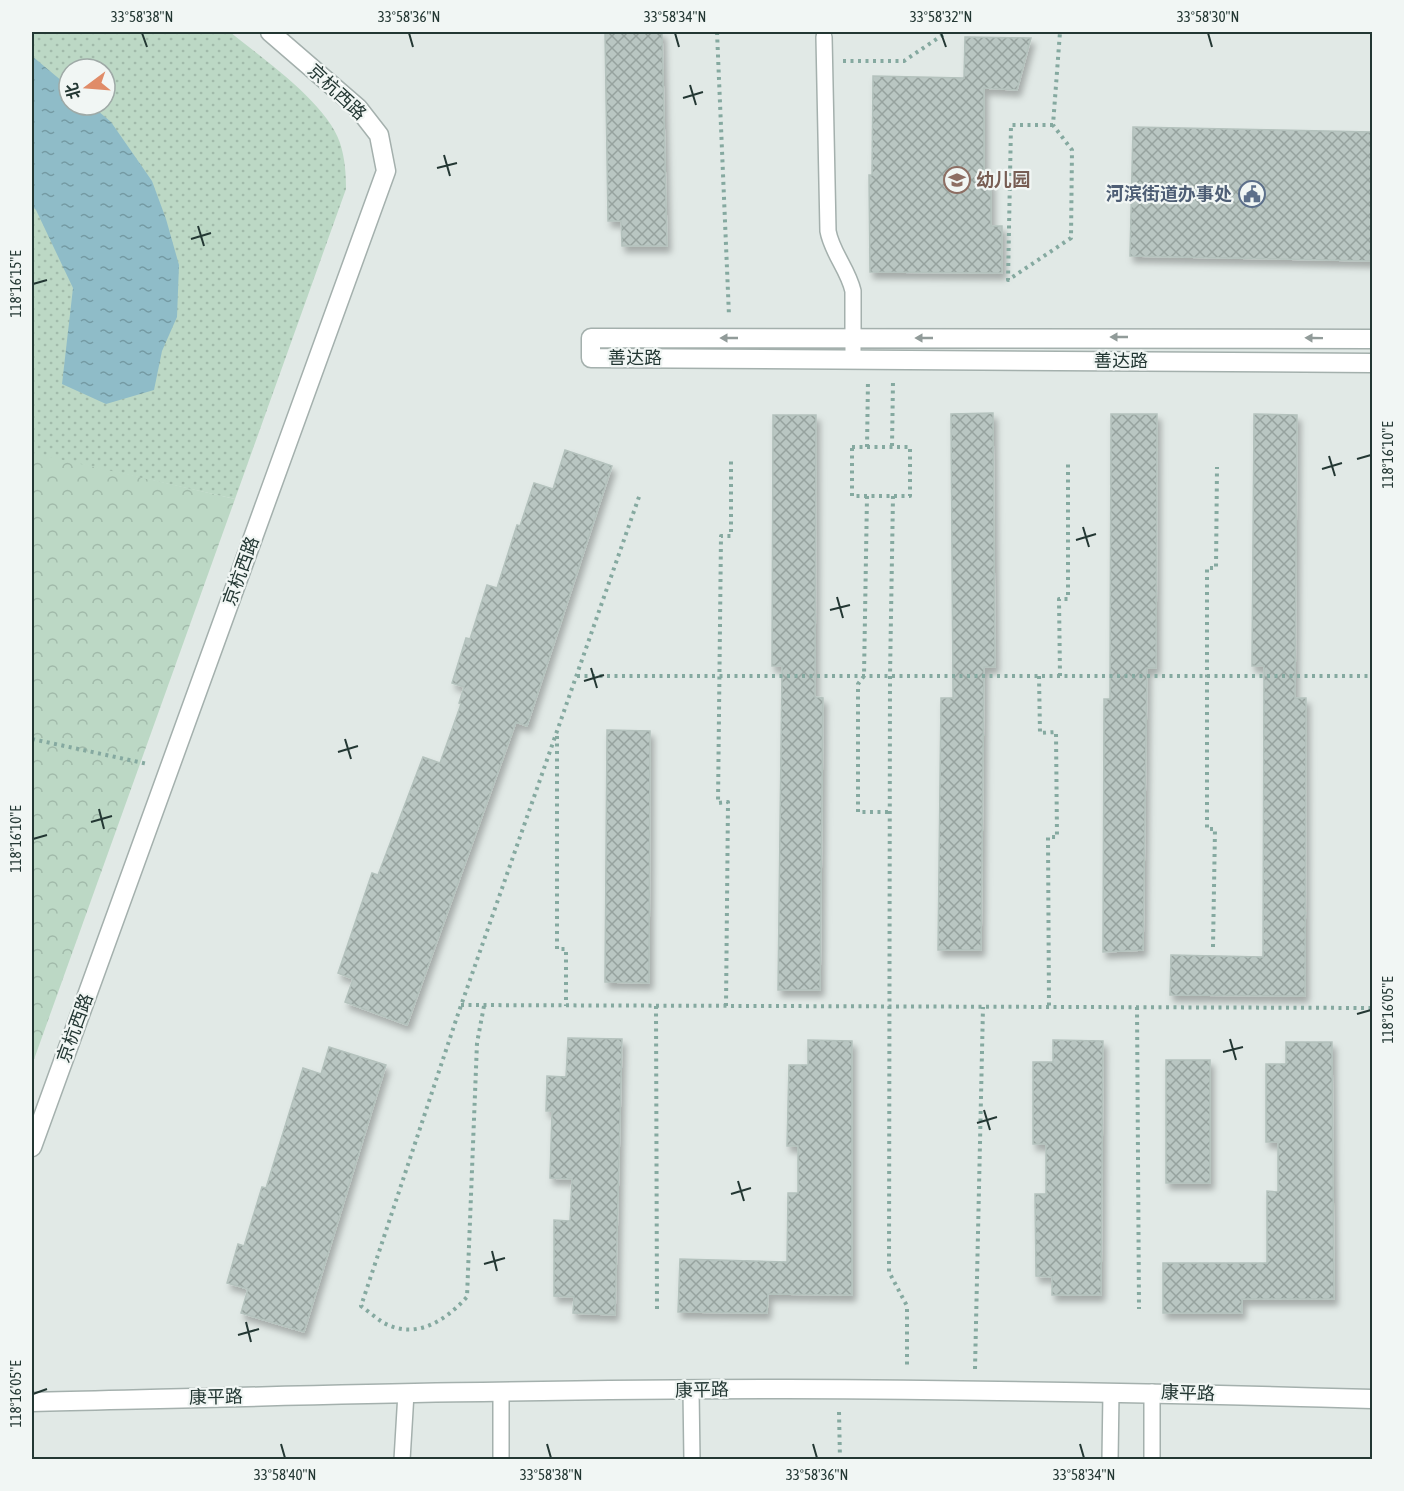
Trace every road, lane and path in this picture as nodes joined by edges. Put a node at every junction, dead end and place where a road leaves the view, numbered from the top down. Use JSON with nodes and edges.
{"nodes":[{"id":1,"x":270,"y":32,"type":"edge"},
{"id":2,"x":717,"y":32,"type":"edge"},
{"id":3,"x":947,"y":32,"type":"edge"},
{"id":4,"x":1060,"y":32,"type":"edge"},
{"id":5,"x":824,"y":37,"type":"dead end"},
{"id":6,"x":825,"y":61,"type":"junction"},
{"id":7,"x":1053,"y":125,"type":"junction"},
{"id":8,"x":730,"y":338,"type":"junction"},
{"id":9,"x":853,"y":338,"type":"junction"},
{"id":10,"x":1372,"y":339,"type":"edge"},
{"id":11,"x":861,"y":359,"type":"junction"},
{"id":12,"x":894,"y":359,"type":"junction"},
{"id":13,"x":1372,"y":363,"type":"edge"},
{"id":14,"x":892,"y":446,"type":"junction"},
{"id":15,"x":867,"y":447,"type":"junction"},
{"id":16,"x":731,"y":457,"type":"dead end"},
{"id":17,"x":1068,"y":464,"type":"dead end"},
{"id":18,"x":1217,"y":467,"type":"dead end"},
{"id":19,"x":640,"y":494,"type":"dead end"},
{"id":20,"x":867,"y":496,"type":"junction"},
{"id":21,"x":893,"y":496,"type":"junction"},
{"id":22,"x":577,"y":676,"type":"junction"},
{"id":23,"x":720,"y":676,"type":"junction"},
{"id":24,"x":864,"y":676,"type":"junction"},
{"id":25,"x":890,"y":676,"type":"junction"},
{"id":26,"x":1039,"y":676,"type":"junction"},
{"id":27,"x":1060,"y":676,"type":"junction"},
{"id":28,"x":1207,"y":676,"type":"junction"},
{"id":29,"x":1372,"y":676,"type":"edge"},
{"id":30,"x":557,"y":732,"type":"junction"},
{"id":31,"x":32,"y":739,"type":"edge"},
{"id":32,"x":169,"y":768,"type":"junction"},
{"id":33,"x":890,"y":812,"type":"junction"},
{"id":34,"x":1214,"y":947,"type":"dead end"},
{"id":35,"x":461,"y":1005,"type":"junction"},
{"id":36,"x":484,"y":1006,"type":"junction"},
{"id":37,"x":566,"y":1006,"type":"junction"},
{"id":38,"x":656,"y":1006,"type":"junction"},
{"id":39,"x":726,"y":1006,"type":"junction"},
{"id":40,"x":889,"y":1006,"type":"junction"},
{"id":41,"x":983,"y":1007,"type":"junction"},
{"id":42,"x":1049,"y":1007,"type":"junction"},
{"id":43,"x":1137,"y":1007,"type":"junction"},
{"id":44,"x":1372,"y":1008,"type":"edge"},
{"id":45,"x":32,"y":1147,"type":"edge"},
{"id":46,"x":657,"y":1309,"type":"dead end"},
{"id":47,"x":1139,"y":1309,"type":"dead end"},
{"id":48,"x":691,"y":1390,"type":"junction"},
{"id":49,"x":838,"y":1390,"type":"junction"},
{"id":50,"x":906,"y":1391,"type":"junction"},
{"id":51,"x":974,"y":1391,"type":"junction"},
{"id":52,"x":501,"y":1392,"type":"junction"},
{"id":53,"x":1111,"y":1392,"type":"junction"},
{"id":54,"x":1152,"y":1392,"type":"junction"},
{"id":55,"x":406,"y":1393,"type":"junction"},
{"id":56,"x":1372,"y":1399,"type":"edge"},
{"id":57,"x":32,"y":1402,"type":"edge"},
{"id":58,"x":402,"y":1460,"type":"edge"},
{"id":59,"x":501,"y":1460,"type":"edge"},
{"id":60,"x":692,"y":1460,"type":"edge"},
{"id":61,"x":840,"y":1460,"type":"edge"},
{"id":62,"x":1110,"y":1460,"type":"edge"},
{"id":63,"x":1152,"y":1460,"type":"edge"}],
"edges":[{"from":1,"to":32,"type":"street","name":"京杭西路"},
{"from":2,"to":8,"type":"path"},
{"from":3,"to":6,"type":"path"},
{"from":4,"to":7,"type":"path"},
{"from":5,"to":6,"type":"lane"},
{"from":6,"to":9,"type":"lane"},
{"from":7,"to":7,"type":"path"},
{"from":8,"to":9,"type":"street","name":"善达路"},
{"from":8,"to":11,"type":"street","name":"善达路","one_way":true},
{"from":10,"to":9,"type":"street","name":"善达路","one_way":true},
{"from":9,"to":11,"type":"lane"},
{"from":11,"to":12,"type":"street","name":"善达路"},
{"from":11,"to":15,"type":"path"},
{"from":12,"to":13,"type":"street","name":"善达路"},
{"from":12,"to":14,"type":"path"},
{"from":14,"to":15,"type":"path"},
{"from":14,"to":21,"type":"path"},
{"from":15,"to":20,"type":"path"},
{"from":16,"to":23,"type":"path"},
{"from":17,"to":27,"type":"path"},
{"from":18,"to":28,"type":"path"},
{"from":19,"to":22,"type":"path"},
{"from":20,"to":21,"type":"path"},
{"from":20,"to":24,"type":"path"},
{"from":21,"to":25,"type":"path"},
{"from":22,"to":23,"type":"path"},
{"from":22,"to":30,"type":"path"},
{"from":23,"to":24,"type":"path"},
{"from":23,"to":39,"type":"path"},
{"from":24,"to":25,"type":"path"},
{"from":24,"to":33,"type":"path"},
{"from":25,"to":26,"type":"path"},
{"from":25,"to":33,"type":"path"},
{"from":26,"to":27,"type":"path"},
{"from":26,"to":42,"type":"path"},
{"from":27,"to":28,"type":"path"},
{"from":28,"to":29,"type":"path"},
{"from":28,"to":34,"type":"path"},
{"from":30,"to":35,"type":"path"},
{"from":30,"to":37,"type":"path"},
{"from":31,"to":32,"type":"path"},
{"from":32,"to":45,"type":"street","name":"京杭西路"},
{"from":33,"to":40,"type":"path"},
{"from":35,"to":36,"type":"path"},
{"from":35,"to":36,"type":"path"},
{"from":36,"to":37,"type":"path"},
{"from":37,"to":38,"type":"path"},
{"from":38,"to":39,"type":"path"},
{"from":38,"to":46,"type":"path"},
{"from":39,"to":40,"type":"path"},
{"from":40,"to":41,"type":"path"},
{"from":40,"to":50,"type":"path"},
{"from":41,"to":42,"type":"path"},
{"from":41,"to":51,"type":"path"},
{"from":42,"to":43,"type":"path"},
{"from":43,"to":44,"type":"path"},
{"from":43,"to":47,"type":"path"},
{"from":48,"to":49,"type":"street","name":"康平路"},
{"from":48,"to":52,"type":"street","name":"康平路"},
{"from":48,"to":60,"type":"lane"},
{"from":49,"to":50,"type":"street","name":"康平路"},
{"from":49,"to":61,"type":"path"},
{"from":50,"to":51,"type":"street","name":"康平路"},
{"from":51,"to":53,"type":"street","name":"康平路"},
{"from":52,"to":55,"type":"street","name":"康平路"},
{"from":52,"to":59,"type":"lane"},
{"from":53,"to":54,"type":"street","name":"康平路"},
{"from":53,"to":62,"type":"lane"},
{"from":54,"to":56,"type":"street","name":"康平路"},
{"from":54,"to":63,"type":"lane"},
{"from":55,"to":57,"type":"street","name":"康平路"},
{"from":55,"to":58,"type":"lane"}]}
